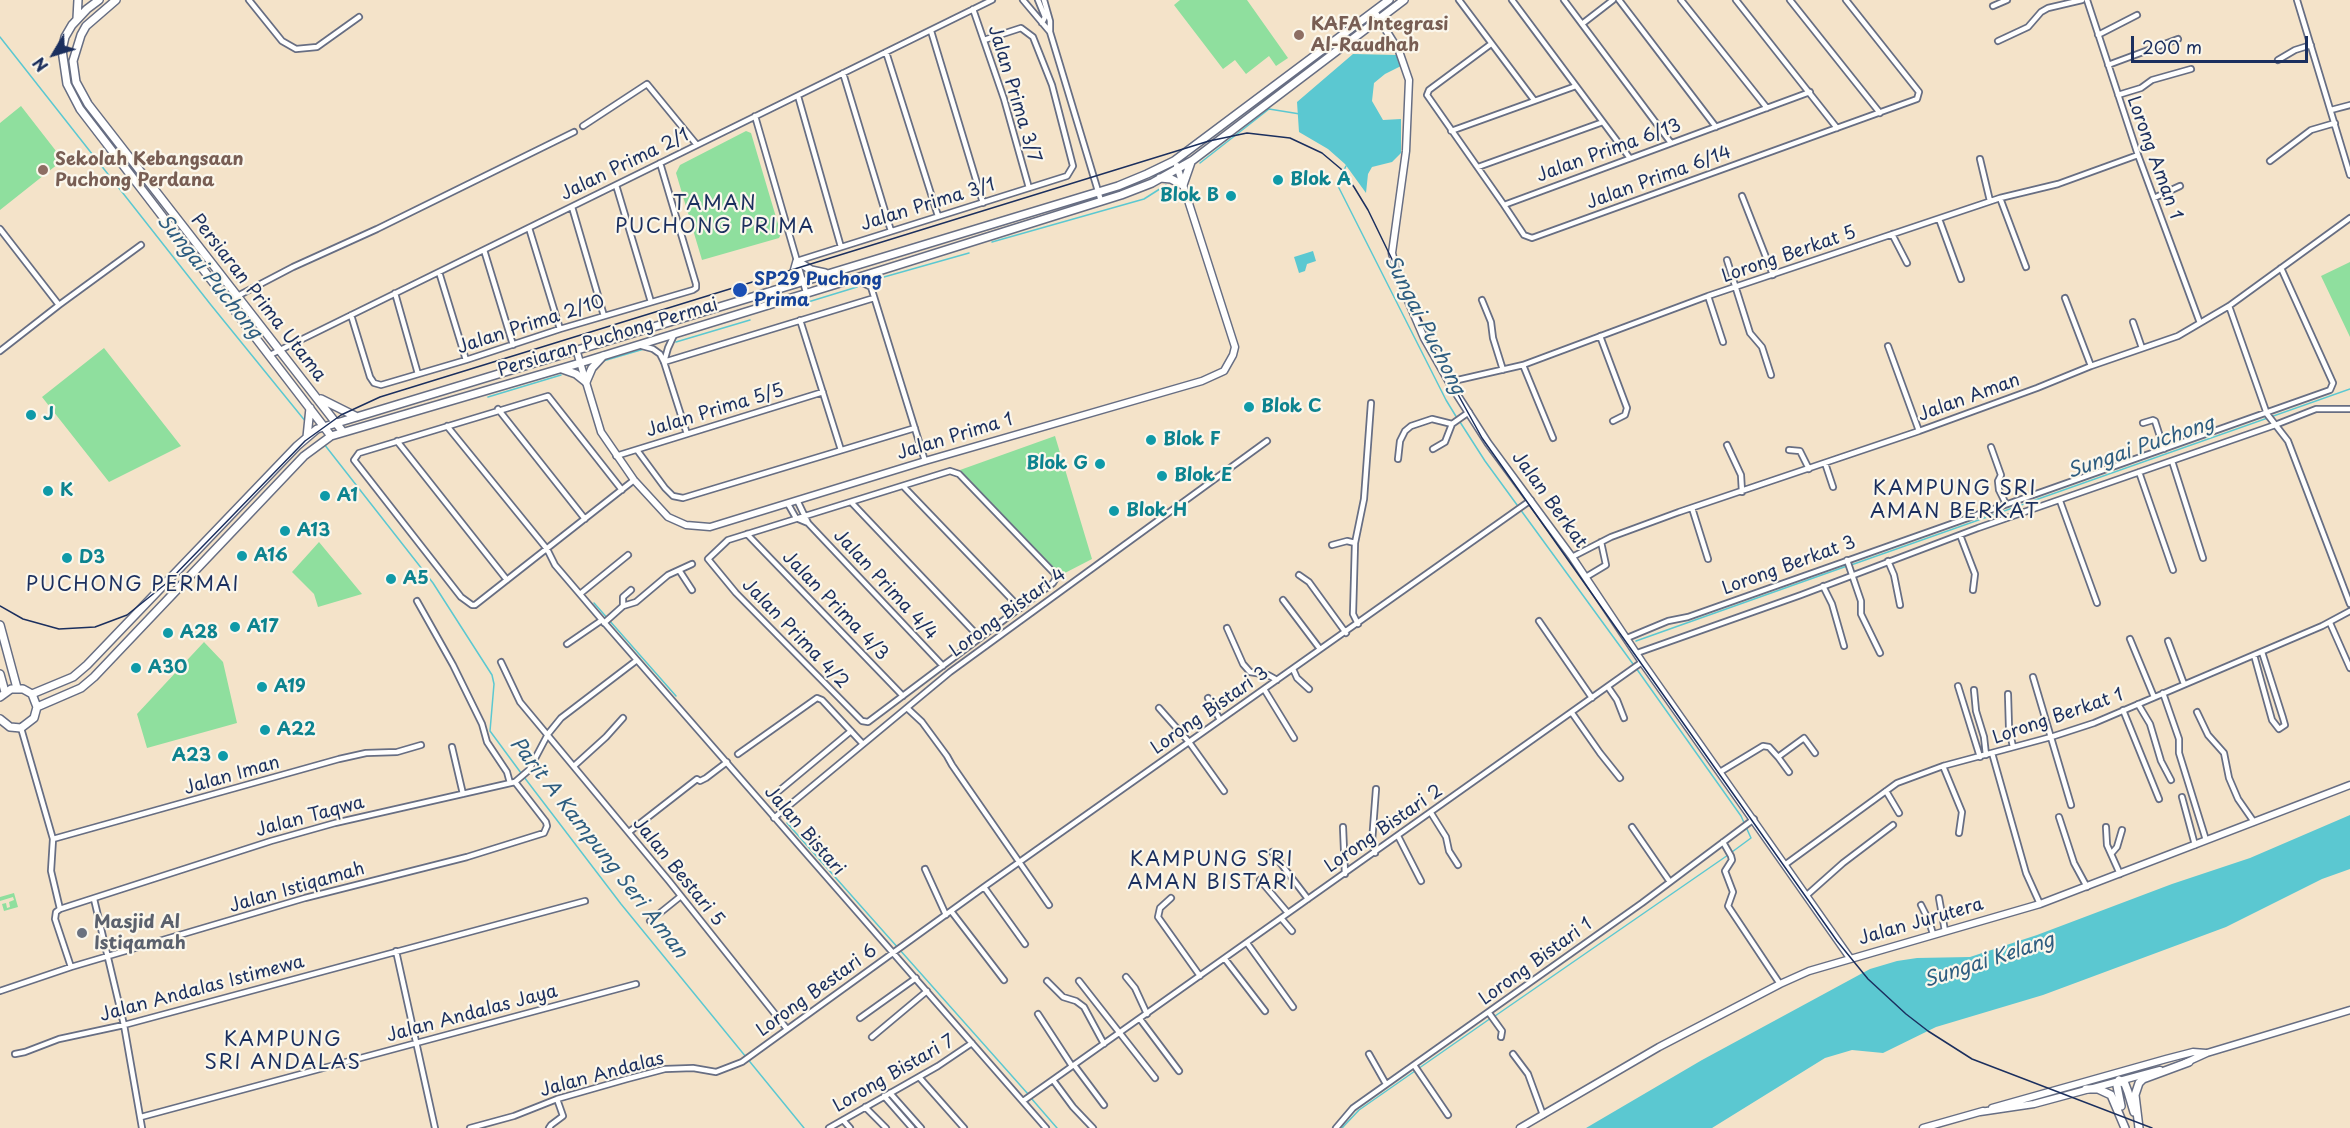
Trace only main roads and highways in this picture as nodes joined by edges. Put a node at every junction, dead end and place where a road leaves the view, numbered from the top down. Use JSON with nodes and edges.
{"nodes":[{"id":1,"x":79,"y":0,"type":"edge"},
{"id":2,"x":99,"y":0,"type":"edge"},
{"id":3,"x":1389,"y":0,"type":"edge"},
{"id":4,"x":1404,"y":0,"type":"edge"},
{"id":5,"x":113,"y":3,"type":"edge"},
{"id":6,"x":90,"y":6,"type":"edge"},
{"id":7,"x":76,"y":22,"type":"junction"},
{"id":8,"x":86,"y":27,"type":"junction"},
{"id":9,"x":1193,"y":160,"type":"junction"},
{"id":10,"x":1160,"y":178,"type":"junction"},
{"id":11,"x":974,"y":230,"type":"junction"},
{"id":12,"x":978,"y":239,"type":"junction"},
{"id":13,"x":828,"y":273,"type":"junction"},
{"id":14,"x":785,"y":286,"type":"junction"},
{"id":15,"x":605,"y":355,"type":"junction"},
{"id":16,"x":561,"y":369,"type":"junction"},
{"id":17,"x":314,"y":394,"type":"junction"},
{"id":18,"x":310,"y":408,"type":"junction"},
{"id":19,"x":355,"y":416,"type":"junction"},
{"id":20,"x":336,"y":423,"type":"junction"},
{"id":21,"x":321,"y":428,"type":"junction"},
{"id":22,"x":343,"y":432,"type":"junction"},
{"id":23,"x":307,"y":436,"type":"junction"},
{"id":24,"x":328,"y":437,"type":"junction"},
{"id":25,"x":0,"y":625,"type":"edge"},
{"id":26,"x":0,"y":674,"type":"edge"},
{"id":27,"x":17,"y":688,"type":"junction"},
{"id":28,"x":32,"y":694,"type":"junction"},
{"id":29,"x":2,"y":695,"type":"edge"},
{"id":30,"x":36,"y":707,"type":"junction"},
{"id":31,"x":0,"y":720,"type":"edge"},
{"id":32,"x":2189,"y":1062,"type":"road end"},
{"id":33,"x":2086,"y":1089,"type":"road end"},
{"id":34,"x":2126,"y":1128,"type":"edge"},
{"id":35,"x":2139,"y":1128,"type":"edge"}],
"edges":[{"from":1,"to":7,"type":"main road"},
{"from":2,"to":6,"type":"main road","name":"Persiaran Prima Utama"},
{"from":3,"to":11,"type":"main road","name":"Persiaran Puchong Permai"},
{"from":4,"to":9,"type":"main road","name":"Persiaran Puchong Permai"},
{"from":5,"to":6,"type":"main road"},
{"from":5,"to":8,"type":"main road","name":"Persiaran Prima Utama"},
{"from":6,"to":7,"type":"main road","name":"Persiaran Prima Utama"},
{"from":6,"to":8,"type":"main road"},
{"from":7,"to":18,"type":"main road","name":"Persiaran Prima Utama"},
{"from":8,"to":17,"type":"main road","name":"Persiaran Prima Utama"},
{"from":9,"to":10,"type":"main road","name":"Persiaran Puchong Permai"},
{"from":9,"to":10,"type":"main road"},
{"from":10,"to":12,"type":"main road","name":"Persiaran Puchong Permai"},
{"from":11,"to":12,"type":"main road"},
{"from":11,"to":13,"type":"main road","name":"Persiaran Puchong Permai"},
{"from":12,"to":15,"type":"main road","name":"Persiaran Puchong Permai"},
{"from":13,"to":14,"type":"main road","name":"Persiaran Puchong Permai"},
{"from":13,"to":14,"type":"main road"},
{"from":14,"to":19,"type":"main road","name":"Persiaran Puchong Permai"},
{"from":15,"to":16,"type":"main road","name":"Persiaran Puchong Permai"},
{"from":15,"to":16,"type":"main road"},
{"from":16,"to":22,"type":"main road","name":"Persiaran Puchong Permai"},
{"from":17,"to":19,"type":"main road"},
{"from":17,"to":20,"type":"main road","name":"Persiaran Prima Utama"},
{"from":18,"to":21,"type":"main road","name":"Persiaran Prima Utama"},
{"from":18,"to":23,"type":"main road"},
{"from":19,"to":20,"type":"main road","name":"Persiaran Puchong Permai"},
{"from":20,"to":21,"type":"main road","name":"Persiaran Puchong Permai"},
{"from":20,"to":22,"type":"main road","name":"Persiaran Prima Utama"},
{"from":21,"to":23,"type":"main road","name":"Persiaran Puchong Permai"},
{"from":21,"to":24,"type":"main road","name":"Persiaran Prima Utama"},
{"from":22,"to":24,"type":"main road","name":"Persiaran Puchong Permai"},
{"from":23,"to":28,"type":"main road","name":"Persiaran Puchong Permai"},
{"from":24,"to":30,"type":"main road","name":"Persiaran Puchong Permai"},
{"from":25,"to":27,"type":"main road"},
{"from":26,"to":29,"type":"main road"},
{"from":27,"to":28,"type":"main road"},
{"from":27,"to":29,"type":"main road"},
{"from":28,"to":30,"type":"main road"},
{"from":30,"to":31,"type":"main road"},
{"from":32,"to":35,"type":"main road"},
{"from":33,"to":34,"type":"main road"},
{"from":34,"to":35,"type":"main road"}]}
